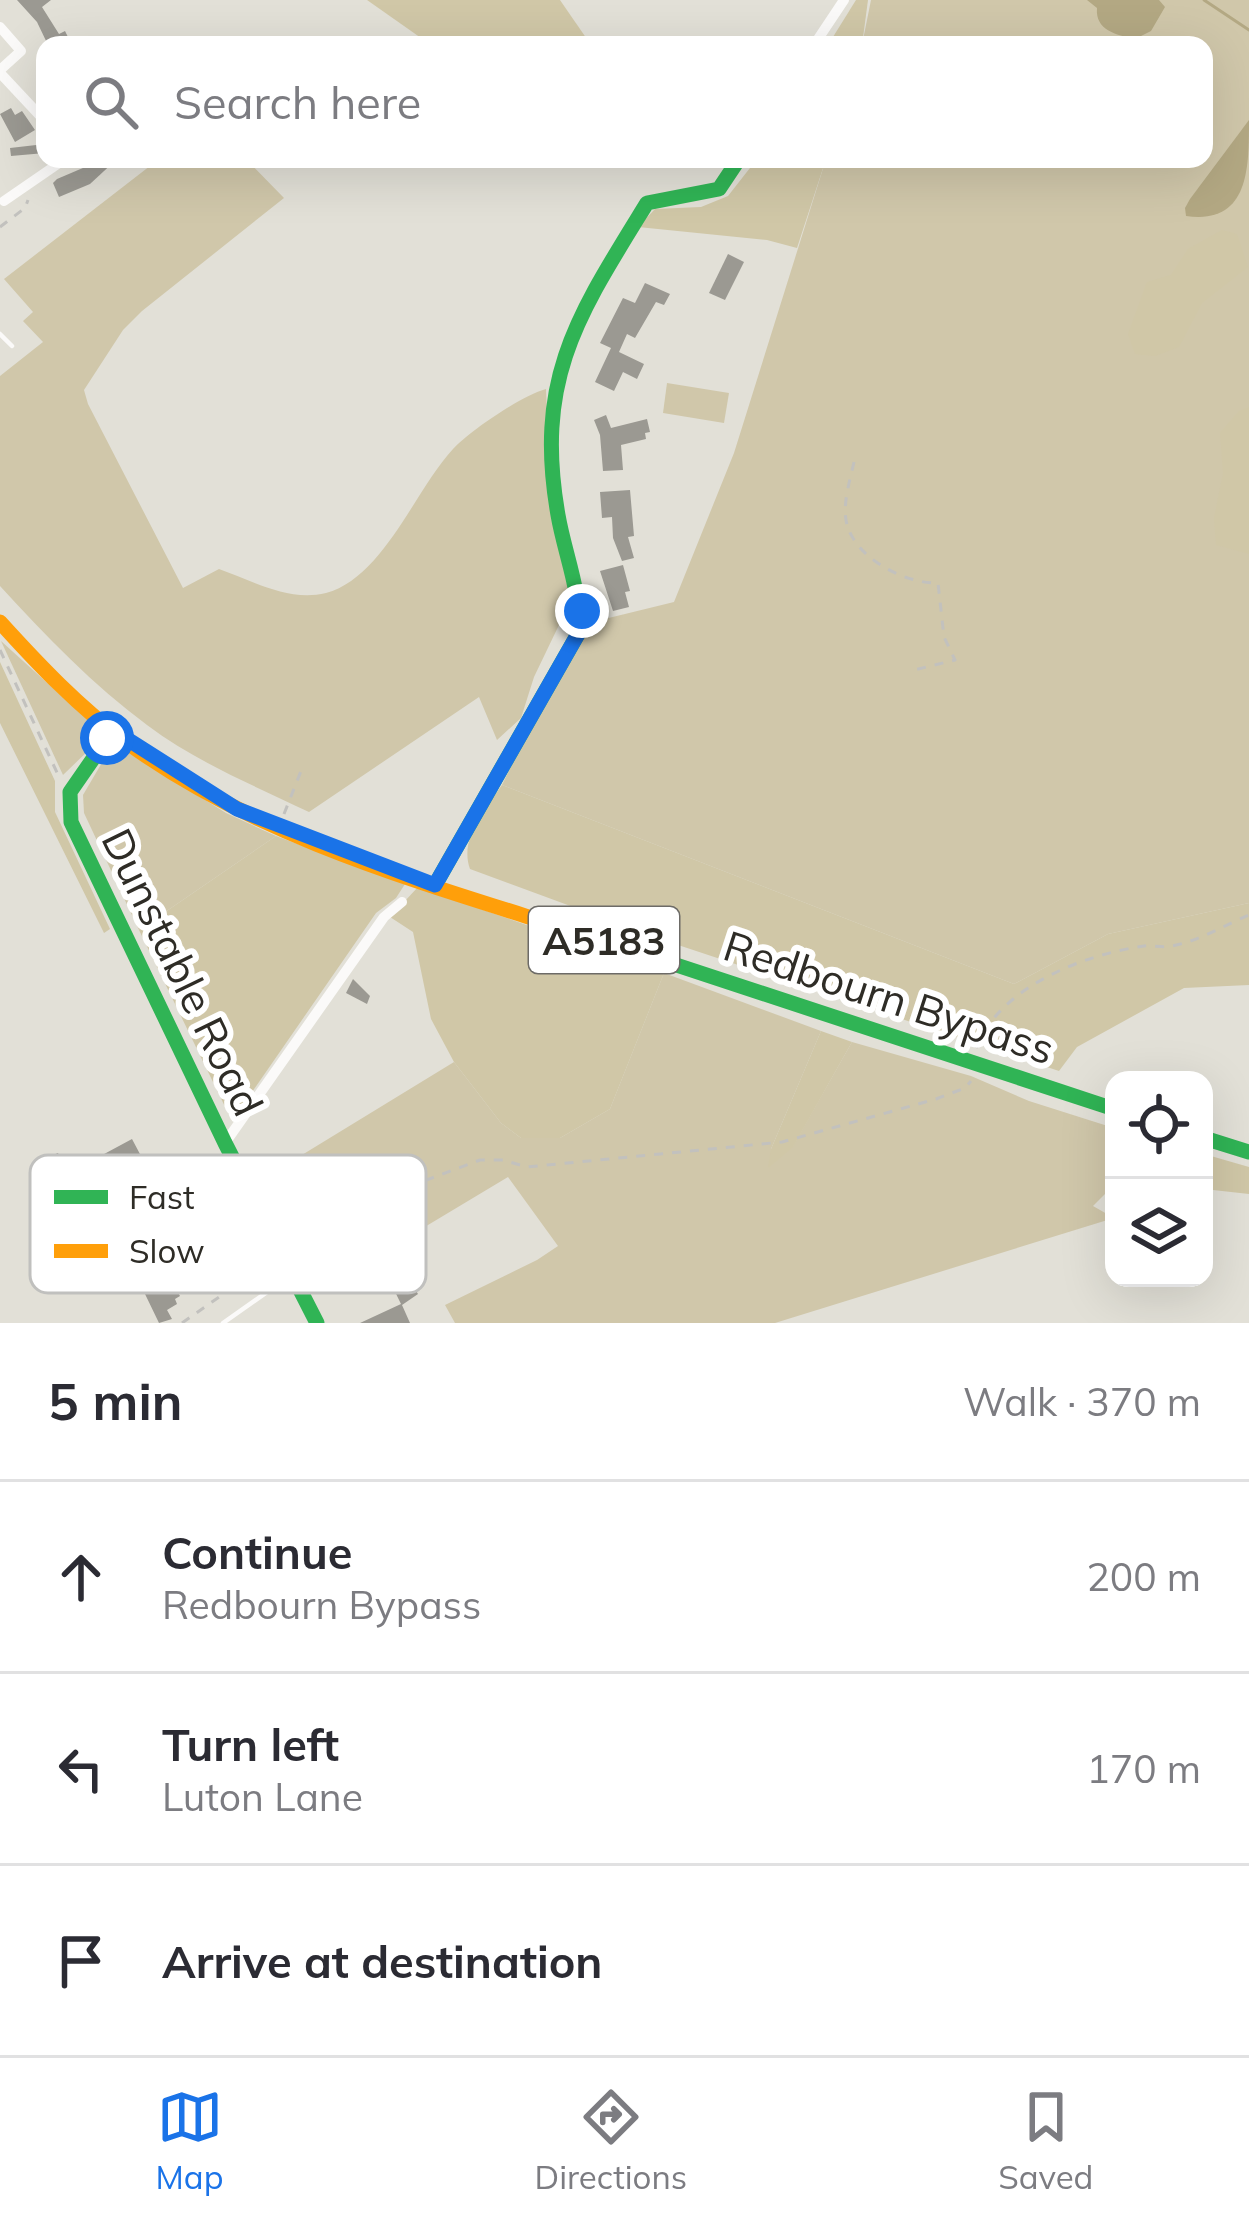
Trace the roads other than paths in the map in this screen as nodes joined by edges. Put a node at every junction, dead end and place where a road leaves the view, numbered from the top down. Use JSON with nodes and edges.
{"nodes":[{"id":1,"x":844,"y":0,"type":"edge"},
{"id":2,"x":0,"y":27,"type":"edge"},
{"id":3,"x":820,"y":36,"type":"edge"},
{"id":4,"x":0,"y":72,"type":"edge"},
{"id":5,"x":36,"y":111,"type":"edge"},
{"id":6,"x":52,"y":168,"type":"edge"},
{"id":7,"x":733,"y":168,"type":"edge"},
{"id":8,"x":4,"y":201,"type":"dead end"},
{"id":9,"x":0,"y":334,"type":"edge"},
{"id":10,"x":12,"y":346,"type":"dead end"},
{"id":11,"x":0,"y":622,"type":"edge"},
{"id":12,"x":113,"y":730,"type":"junction"},
{"id":13,"x":435,"y":885,"type":"junction"},
{"id":14,"x":402,"y":902,"type":"dead end"},
{"id":15,"x":1105,"y":1106,"type":"edge"},
{"id":16,"x":1213,"y":1141,"type":"edge"},
{"id":17,"x":225,"y":1143,"type":"junction"},
{"id":18,"x":1249,"y":1152,"type":"edge"},
{"id":19,"x":231,"y":1155,"type":"edge"},
{"id":20,"x":266,"y":1293,"type":"edge"},
{"id":21,"x":301,"y":1293,"type":"edge"},
{"id":22,"x":223,"y":1323,"type":"edge"},
{"id":23,"x":316,"y":1323,"type":"edge"}],
"edges":[{"from":1,"to":3,"type":"street"},
{"from":2,"to":4,"type":"street"},
{"from":4,"to":5,"type":"street"},
{"from":6,"to":8,"type":"street"},
{"from":7,"to":13,"type":"street"},
{"from":9,"to":10,"type":"lane"},
{"from":11,"to":12,"type":"street","number":"A5183"},
{"from":12,"to":13,"type":"street","name":"Redbourn Bypass","number":"A5183"},
{"from":12,"to":17,"type":"street","name":"Dunstable Road"},
{"from":13,"to":15,"type":"street","name":"Redbourn Bypass","number":"A5183"},
{"from":14,"to":17,"type":"street"},
{"from":16,"to":18,"type":"street"},
{"from":17,"to":19,"type":"street","name":"Dunstable Road"},
{"from":20,"to":22,"type":"lane"},
{"from":21,"to":23,"type":"street","name":"Dunstable Road"}]}
